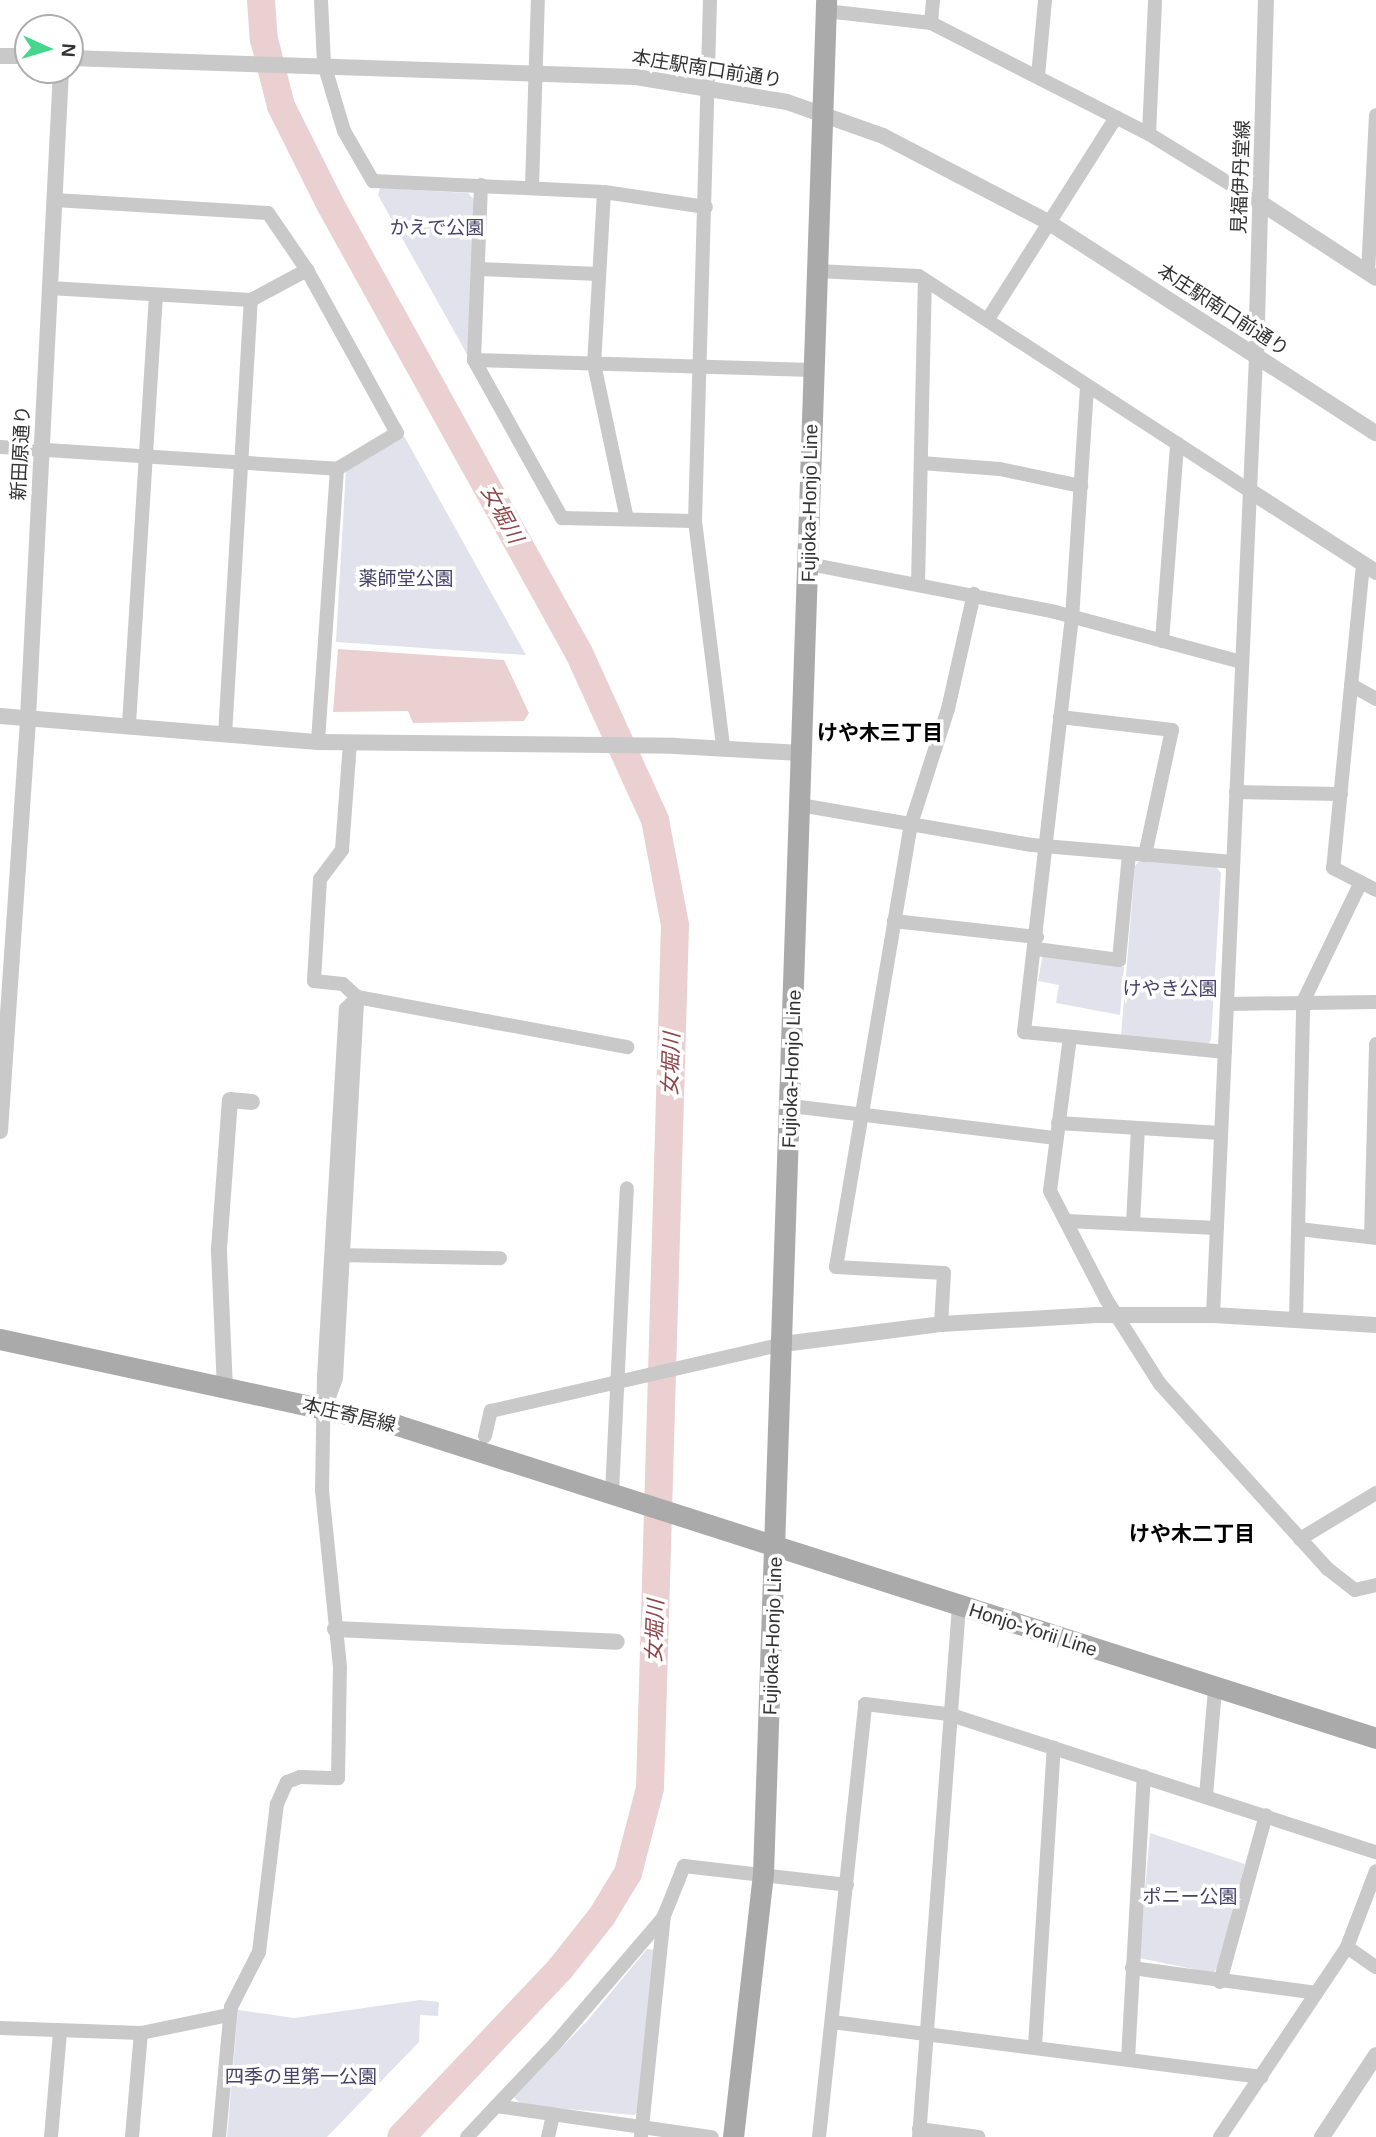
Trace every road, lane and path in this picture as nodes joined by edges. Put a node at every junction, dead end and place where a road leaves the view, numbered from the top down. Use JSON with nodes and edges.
{"nodes":[{"id":1,"x":321,"y":0,"type":"edge"},
{"id":2,"x":538,"y":0,"type":"edge"},
{"id":3,"x":710,"y":0,"type":"edge"},
{"id":4,"x":933,"y":0,"type":"edge"},
{"id":5,"x":1045,"y":0,"type":"edge"},
{"id":6,"x":1155,"y":0,"type":"edge"},
{"id":7,"x":1266,"y":0,"type":"edge"},
{"id":8,"x":826,"y":5,"type":"edge"},
{"id":9,"x":931,"y":23,"type":"junction"},
{"id":10,"x":84,"y":58,"type":"edge"},
{"id":11,"x":317,"y":64,"type":"junction"},
{"id":12,"x":535,"y":71,"type":"junction"},
{"id":13,"x":1038,"y":76,"type":"junction"},
{"id":14,"x":60,"y":84,"type":"edge"},
{"id":15,"x":707,"y":87,"type":"junction"},
{"id":16,"x":822,"y":113,"type":"junction"},
{"id":17,"x":1376,"y":115,"type":"edge"},
{"id":18,"x":1116,"y":117,"type":"junction"},
{"id":19,"x":1149,"y":134,"type":"junction"},
{"id":20,"x":1376,"y":134,"type":"edge"},
{"id":21,"x":481,"y":185,"type":"junction"},
{"id":22,"x":531,"y":187,"type":"junction"},
{"id":23,"x":604,"y":192,"type":"junction"},
{"id":24,"x":55,"y":200,"type":"junction"},
{"id":25,"x":1261,"y":203,"type":"junction"},
{"id":26,"x":706,"y":207,"type":"junction"},
{"id":27,"x":1048,"y":222,"type":"junction"},
{"id":28,"x":479,"y":269,"type":"junction"},
{"id":29,"x":307,"y":270,"type":"junction"},
{"id":30,"x":817,"y":271,"type":"junction"},
{"id":31,"x":598,"y":274,"type":"junction"},
{"id":32,"x":1372,"y":275,"type":"edge"},
{"id":33,"x":925,"y":282,"type":"junction"},
{"id":34,"x":50,"y":288,"type":"junction"},
{"id":35,"x":156,"y":295,"type":"junction"},
{"id":36,"x":251,"y":300,"type":"junction"},
{"id":37,"x":988,"y":319,"type":"junction"},
{"id":38,"x":1256,"y":356,"type":"junction"},
{"id":39,"x":474,"y":360,"type":"junction"},
{"id":40,"x":594,"y":364,"type":"junction"},
{"id":41,"x":698,"y":366,"type":"junction"},
{"id":42,"x":813,"y":370,"type":"junction"},
{"id":43,"x":1087,"y":387,"type":"junction"},
{"id":44,"x":1376,"y":433,"type":"edge"},
{"id":45,"x":1177,"y":444,"type":"junction"},
{"id":46,"x":0,"y":447,"type":"edge"},
{"id":47,"x":42,"y":451,"type":"junction"},
{"id":48,"x":147,"y":456,"type":"junction"},
{"id":49,"x":241,"y":462,"type":"junction"},
{"id":50,"x":921,"y":463,"type":"junction"},
{"id":51,"x":337,"y":469,"type":"junction"},
{"id":52,"x":1080,"y":486,"type":"junction"},
{"id":53,"x":1250,"y":491,"type":"junction"},
{"id":54,"x":627,"y":519,"type":"junction"},
{"id":55,"x":695,"y":521,"type":"junction"},
{"id":56,"x":809,"y":564,"type":"junction"},
{"id":57,"x":1369,"y":568,"type":"edge"},
{"id":58,"x":918,"y":584,"type":"junction"},
{"id":59,"x":975,"y":594,"type":"junction"},
{"id":60,"x":1072,"y":617,"type":"junction"},
{"id":61,"x":1162,"y":641,"type":"junction"},
{"id":62,"x":1242,"y":662,"type":"junction"},
{"id":63,"x":1351,"y":685,"type":"junction"},
{"id":64,"x":1376,"y":699,"type":"edge"},
{"id":65,"x":0,"y":716,"type":"edge"},
{"id":66,"x":1060,"y":717,"type":"junction"},
{"id":67,"x":28,"y":718,"type":"junction"},
{"id":68,"x":130,"y":724,"type":"junction"},
{"id":69,"x":225,"y":735,"type":"junction"},
{"id":70,"x":318,"y":742,"type":"junction"},
{"id":71,"x":350,"y":743,"type":"junction"},
{"id":72,"x":723,"y":747,"type":"junction"},
{"id":73,"x":801,"y":753,"type":"junction"},
{"id":74,"x":1236,"y":792,"type":"junction"},
{"id":75,"x":1340,"y":794,"type":"junction"},
{"id":76,"x":800,"y":805,"type":"junction"},
{"id":77,"x":911,"y":824,"type":"junction"},
{"id":78,"x":1045,"y":847,"type":"junction"},
{"id":79,"x":1129,"y":854,"type":"junction"},
{"id":80,"x":1145,"y":855,"type":"junction"},
{"id":81,"x":1233,"y":862,"type":"junction"},
{"id":82,"x":1361,"y":882,"type":"junction"},
{"id":83,"x":1376,"y":890,"type":"edge"},
{"id":84,"x":894,"y":921,"type":"junction"},
{"id":85,"x":1036,"y":943,"type":"junction"},
{"id":86,"x":357,"y":997,"type":"junction"},
{"id":87,"x":1303,"y":1002,"type":"junction"},
{"id":88,"x":1376,"y":1002,"type":"edge"},
{"id":89,"x":1227,"y":1004,"type":"junction"},
{"id":90,"x":1070,"y":1037,"type":"junction"},
{"id":91,"x":1376,"y":1044,"type":"edge"},
{"id":92,"x":627,"y":1047,"type":"dead end"},
{"id":93,"x":1225,"y":1052,"type":"junction"},
{"id":94,"x":1,"y":1088,"type":"edge"},
{"id":95,"x":252,"y":1102,"type":"dead end"},
{"id":96,"x":791,"y":1106,"type":"junction"},
{"id":97,"x":862,"y":1111,"type":"junction"},
{"id":98,"x":1138,"y":1129,"type":"junction"},
{"id":99,"x":0,"y":1131,"type":"edge"},
{"id":100,"x":1057,"y":1131,"type":"junction"},
{"id":101,"x":1221,"y":1133,"type":"junction"},
{"id":102,"x":627,"y":1188,"type":"dead end"},
{"id":103,"x":1066,"y":1221,"type":"junction"},
{"id":104,"x":1133,"y":1223,"type":"junction"},
{"id":105,"x":1217,"y":1228,"type":"junction"},
{"id":106,"x":1299,"y":1229,"type":"junction"},
{"id":107,"x":1373,"y":1238,"type":"edge"},
{"id":108,"x":337,"y":1255,"type":"junction"},
{"id":109,"x":500,"y":1258,"type":"dead end"},
{"id":110,"x":1115,"y":1315,"type":"junction"},
{"id":111,"x":1213,"y":1315,"type":"junction"},
{"id":112,"x":1296,"y":1320,"type":"junction"},
{"id":113,"x":941,"y":1324,"type":"junction"},
{"id":114,"x":1376,"y":1325,"type":"edge"},
{"id":115,"x":0,"y":1339,"type":"edge"},
{"id":116,"x":782,"y":1344,"type":"junction"},
{"id":117,"x":623,"y":1384,"type":"junction"},
{"id":118,"x":225,"y":1389,"type":"junction"},
{"id":119,"x":326,"y":1408,"type":"junction"},
{"id":120,"x":485,"y":1436,"type":"dead end"},
{"id":121,"x":614,"y":1493,"type":"junction"},
{"id":122,"x":1376,"y":1493,"type":"edge"},
{"id":123,"x":691,"y":1518,"type":"joint"},
{"id":124,"x":1300,"y":1539,"type":"junction"},
{"id":125,"x":777,"y":1546,"type":"junction"},
{"id":126,"x":1376,"y":1585,"type":"edge"},
{"id":127,"x":959,"y":1606,"type":"junction"},
{"id":128,"x":335,"y":1629,"type":"junction"},
{"id":129,"x":617,"y":1642,"type":"dead end"},
{"id":130,"x":1215,"y":1688,"type":"junction"},
{"id":131,"x":948,"y":1714,"type":"junction"},
{"id":132,"x":1376,"y":1738,"type":"edge"},
{"id":133,"x":1054,"y":1748,"type":"junction"},
{"id":134,"x":1144,"y":1776,"type":"junction"},
{"id":135,"x":1206,"y":1796,"type":"junction"},
{"id":136,"x":1266,"y":1815,"type":"junction"},
{"id":137,"x":1376,"y":1852,"type":"edge"},
{"id":138,"x":1376,"y":1871,"type":"edge"},
{"id":139,"x":763,"y":1874,"type":"junction"},
{"id":140,"x":848,"y":1885,"type":"junction"},
{"id":141,"x":664,"y":1916,"type":"junction"},
{"id":142,"x":1347,"y":1947,"type":"junction"},
{"id":143,"x":1376,"y":1967,"type":"edge"},
{"id":144,"x":1132,"y":1968,"type":"junction"},
{"id":145,"x":1220,"y":1982,"type":"junction"},
{"id":146,"x":1316,"y":1993,"type":"junction"},
{"id":147,"x":230,"y":2011,"type":"junction"},
{"id":148,"x":832,"y":2022,"type":"junction"},
{"id":149,"x":0,"y":2028,"type":"edge"},
{"id":150,"x":60,"y":2031,"type":"junction"},
{"id":151,"x":926,"y":2032,"type":"junction"},
{"id":152,"x":141,"y":2033,"type":"junction"},
{"id":153,"x":1035,"y":2046,"type":"junction"},
{"id":154,"x":1376,"y":2055,"type":"edge"},
{"id":155,"x":1128,"y":2059,"type":"junction"},
{"id":156,"x":1261,"y":2077,"type":"junction"},
{"id":157,"x":496,"y":2106,"type":"junction"},
{"id":158,"x":553,"y":2115,"type":"junction"},
{"id":159,"x":642,"y":2132,"type":"edge"},
{"id":160,"x":919,"y":2133,"type":"edge"},
{"id":161,"x":51,"y":2137,"type":"edge"},
{"id":162,"x":132,"y":2137,"type":"edge"},
{"id":163,"x":219,"y":2137,"type":"edge"},
{"id":164,"x":467,"y":2137,"type":"edge"},
{"id":165,"x":548,"y":2137,"type":"edge"},
{"id":166,"x":712,"y":2137,"type":"edge"},
{"id":167,"x":733,"y":2137,"type":"edge"},
{"id":168,"x":818,"y":2137,"type":"edge"},
{"id":169,"x":978,"y":2137,"type":"edge"},
{"id":170,"x":1220,"y":2137,"type":"edge"},
{"id":171,"x":1322,"y":2137,"type":"edge"}],
"edges":[{"from":1,"to":11,"type":"street"},
{"from":2,"to":12,"type":"street"},
{"from":3,"to":15,"type":"street"},
{"from":4,"to":9,"type":"street"},
{"from":5,"to":13,"type":"street"},
{"from":6,"to":19,"type":"street"},
{"from":7,"to":25,"type":"street","name":"見福伊丹堂線"},
{"from":8,"to":9,"type":"street"},
{"from":8,"to":16,"type":"main road","name":"Fujioka-Honjo Line"},
{"from":9,"to":13,"type":"street"},
{"from":10,"to":11,"type":"street","name":"本庄駅南口前通り"},
{"from":11,"to":12,"type":"street","name":"本庄駅南口前通り"},
{"from":11,"to":21,"type":"street"},
{"from":12,"to":15,"type":"street","name":"本庄駅南口前通り"},
{"from":12,"to":22,"type":"street"},
{"from":13,"to":18,"type":"street"},
{"from":14,"to":24,"type":"street","name":"新田原通り"},
{"from":15,"to":16,"type":"street","name":"本庄駅南口前通り"},
{"from":15,"to":26,"type":"street"},
{"from":16,"to":27,"type":"street","name":"本庄駅南口前通り"},
{"from":16,"to":30,"type":"main road","name":"Fujioka-Honjo Line"},
{"from":17,"to":20,"type":"street"},
{"from":18,"to":19,"type":"street"},
{"from":18,"to":27,"type":"street"},
{"from":19,"to":25,"type":"street"},
{"from":20,"to":32,"type":"street"},
{"from":21,"to":22,"type":"street"},
{"from":21,"to":28,"type":"street"},
{"from":22,"to":23,"type":"street"},
{"from":23,"to":26,"type":"street"},
{"from":23,"to":31,"type":"street"},
{"from":24,"to":29,"type":"street"},
{"from":24,"to":34,"type":"street","name":"新田原通り"},
{"from":25,"to":32,"type":"street"},
{"from":25,"to":38,"type":"street","name":"見福伊丹堂線"},
{"from":26,"to":41,"type":"street"},
{"from":27,"to":37,"type":"street"},
{"from":27,"to":38,"type":"street","name":"本庄駅南口前通り"},
{"from":28,"to":31,"type":"street"},
{"from":28,"to":39,"type":"street"},
{"from":29,"to":36,"type":"street"},
{"from":29,"to":51,"type":"street"},
{"from":30,"to":33,"type":"street"},
{"from":30,"to":42,"type":"main road","name":"Fujioka-Honjo Line"},
{"from":31,"to":40,"type":"street"},
{"from":33,"to":37,"type":"street"},
{"from":33,"to":50,"type":"street"},
{"from":34,"to":35,"type":"street"},
{"from":34,"to":47,"type":"street","name":"新田原通り"},
{"from":35,"to":36,"type":"street"},
{"from":35,"to":48,"type":"street"},
{"from":36,"to":49,"type":"street"},
{"from":37,"to":43,"type":"street"},
{"from":38,"to":44,"type":"street","name":"本庄駅南口前通り"},
{"from":38,"to":53,"type":"street"},
{"from":39,"to":40,"type":"street"},
{"from":39,"to":54,"type":"street"},
{"from":40,"to":41,"type":"street"},
{"from":40,"to":54,"type":"street"},
{"from":41,"to":42,"type":"street"},
{"from":41,"to":55,"type":"street"},
{"from":42,"to":56,"type":"main road","name":"Fujioka-Honjo Line"},
{"from":43,"to":45,"type":"street"},
{"from":43,"to":52,"type":"street"},
{"from":45,"to":53,"type":"street"},
{"from":45,"to":61,"type":"street"},
{"from":46,"to":47,"type":"street"},
{"from":47,"to":48,"type":"street"},
{"from":47,"to":67,"type":"street","name":"新田原通り"},
{"from":48,"to":49,"type":"street"},
{"from":48,"to":68,"type":"street"},
{"from":49,"to":51,"type":"street"},
{"from":49,"to":69,"type":"street"},
{"from":50,"to":52,"type":"street"},
{"from":50,"to":58,"type":"street"},
{"from":51,"to":70,"type":"street"},
{"from":52,"to":60,"type":"street"},
{"from":53,"to":57,"type":"street"},
{"from":53,"to":62,"type":"street"},
{"from":54,"to":55,"type":"street"},
{"from":55,"to":72,"type":"street"},
{"from":56,"to":58,"type":"street"},
{"from":56,"to":73,"type":"main road","name":"Fujioka-Honjo Line"},
{"from":57,"to":63,"type":"street"},
{"from":58,"to":59,"type":"street"},
{"from":59,"to":60,"type":"street"},
{"from":59,"to":77,"type":"street"},
{"from":60,"to":61,"type":"street"},
{"from":60,"to":66,"type":"street"},
{"from":61,"to":62,"type":"street"},
{"from":62,"to":74,"type":"street"},
{"from":63,"to":64,"type":"street"},
{"from":63,"to":75,"type":"street"},
{"from":65,"to":67,"type":"street"},
{"from":66,"to":78,"type":"street"},
{"from":66,"to":80,"type":"street"},
{"from":67,"to":68,"type":"street"},
{"from":67,"to":94,"type":"street","name":"新田原通り"},
{"from":68,"to":69,"type":"street"},
{"from":69,"to":70,"type":"street"},
{"from":70,"to":71,"type":"street"},
{"from":71,"to":72,"type":"street"},
{"from":71,"to":86,"type":"street"},
{"from":72,"to":73,"type":"street"},
{"from":73,"to":76,"type":"main road","name":"Fujioka-Honjo Line"},
{"from":74,"to":75,"type":"street"},
{"from":74,"to":81,"type":"street"},
{"from":75,"to":82,"type":"street"},
{"from":76,"to":77,"type":"street"},
{"from":76,"to":96,"type":"main road","name":"Fujioka-Honjo Line"},
{"from":77,"to":78,"type":"street"},
{"from":77,"to":84,"type":"street"},
{"from":78,"to":79,"type":"street"},
{"from":78,"to":85,"type":"street"},
{"from":79,"to":80,"type":"street"},
{"from":79,"to":85,"type":"street"},
{"from":80,"to":81,"type":"street"},
{"from":81,"to":89,"type":"street"},
{"from":82,"to":83,"type":"street"},
{"from":82,"to":87,"type":"street"},
{"from":84,"to":85,"type":"street"},
{"from":84,"to":97,"type":"street"},
{"from":85,"to":90,"type":"street"},
{"from":86,"to":92,"type":"street"},
{"from":86,"to":108,"type":"street"},
{"from":87,"to":88,"type":"street"},
{"from":87,"to":89,"type":"street"},
{"from":87,"to":106,"type":"street"},
{"from":89,"to":93,"type":"street"},
{"from":90,"to":93,"type":"street"},
{"from":90,"to":100,"type":"street"},
{"from":91,"to":107,"type":"street"},
{"from":93,"to":101,"type":"street"},
{"from":94,"to":99,"type":"street","name":"新田原通り"},
{"from":95,"to":118,"type":"street"},
{"from":96,"to":97,"type":"street"},
{"from":96,"to":116,"type":"main road","name":"Fujioka-Honjo Line"},
{"from":97,"to":100,"type":"street"},
{"from":97,"to":113,"type":"street"},
{"from":98,"to":100,"type":"street"},
{"from":98,"to":101,"type":"street"},
{"from":98,"to":104,"type":"street"},
{"from":100,"to":103,"type":"street"},
{"from":101,"to":105,"type":"street"},
{"from":102,"to":117,"type":"street"},
{"from":103,"to":104,"type":"street"},
{"from":103,"to":110,"type":"street"},
{"from":104,"to":105,"type":"street"},
{"from":105,"to":111,"type":"street"},
{"from":106,"to":107,"type":"street"},
{"from":106,"to":112,"type":"street"},
{"from":108,"to":109,"type":"street"},
{"from":108,"to":119,"type":"street"},
{"from":110,"to":111,"type":"street"},
{"from":110,"to":113,"type":"street"},
{"from":110,"to":124,"type":"street"},
{"from":111,"to":112,"type":"street"},
{"from":112,"to":114,"type":"street"},
{"from":113,"to":116,"type":"street"},
{"from":115,"to":118,"type":"main road","name":"本庄寄居線"},
{"from":116,"to":117,"type":"street"},
{"from":116,"to":125,"type":"main road","name":"Fujioka-Honjo Line"},
{"from":117,"to":120,"type":"street"},
{"from":117,"to":121,"type":"street"},
{"from":118,"to":119,"type":"main road","name":"本庄寄居線"},
{"from":119,"to":121,"type":"main road","name":"本庄寄居線"},
{"from":119,"to":128,"type":"street"},
{"from":121,"to":123,"type":"main road","name":"本庄寄居線"},
{"from":122,"to":124,"type":"street"},
{"from":123,"to":125,"type":"main road","name":"Honjo-Yorii Line"},
{"from":124,"to":126,"type":"street"},
{"from":125,"to":127,"type":"main road","name":"Honjo-Yorii Line"},
{"from":125,"to":139,"type":"main road","name":"Fujioka-Honjo Line"},
{"from":127,"to":130,"type":"main road","name":"Honjo-Yorii Line"},
{"from":127,"to":131,"type":"street"},
{"from":128,"to":129,"type":"street"},
{"from":128,"to":147,"type":"street"},
{"from":130,"to":132,"type":"main road","name":"Honjo-Yorii Line"},
{"from":130,"to":135,"type":"street"},
{"from":131,"to":133,"type":"street"},
{"from":131,"to":140,"type":"street"},
{"from":131,"to":151,"type":"street"},
{"from":133,"to":134,"type":"street"},
{"from":133,"to":153,"type":"street"},
{"from":134,"to":135,"type":"street"},
{"from":134,"to":144,"type":"street"},
{"from":135,"to":136,"type":"street"},
{"from":136,"to":137,"type":"street"},
{"from":136,"to":145,"type":"street"},
{"from":138,"to":142,"type":"street"},
{"from":139,"to":140,"type":"street"},
{"from":139,"to":141,"type":"street"},
{"from":139,"to":167,"type":"main road","name":"Fujioka-Honjo Line"},
{"from":140,"to":148,"type":"street"},
{"from":141,"to":157,"type":"street"},
{"from":141,"to":159,"type":"street"},
{"from":142,"to":143,"type":"street"},
{"from":142,"to":146,"type":"street"},
{"from":144,"to":145,"type":"street"},
{"from":144,"to":155,"type":"street"},
{"from":145,"to":146,"type":"street"},
{"from":146,"to":156,"type":"street"},
{"from":147,"to":152,"type":"street"},
{"from":147,"to":163,"type":"street"},
{"from":148,"to":151,"type":"street"},
{"from":148,"to":168,"type":"street"},
{"from":149,"to":150,"type":"street"},
{"from":150,"to":152,"type":"street"},
{"from":150,"to":161,"type":"street"},
{"from":151,"to":153,"type":"street"},
{"from":151,"to":160,"type":"street"},
{"from":152,"to":162,"type":"street"},
{"from":153,"to":155,"type":"street"},
{"from":154,"to":171,"type":"street"},
{"from":155,"to":156,"type":"street"},
{"from":156,"to":170,"type":"street"},
{"from":157,"to":158,"type":"street"},
{"from":157,"to":164,"type":"street"},
{"from":158,"to":159,"type":"street"},
{"from":158,"to":165,"type":"street"},
{"from":159,"to":166,"type":"street"},
{"from":160,"to":169,"type":"street"}]}
